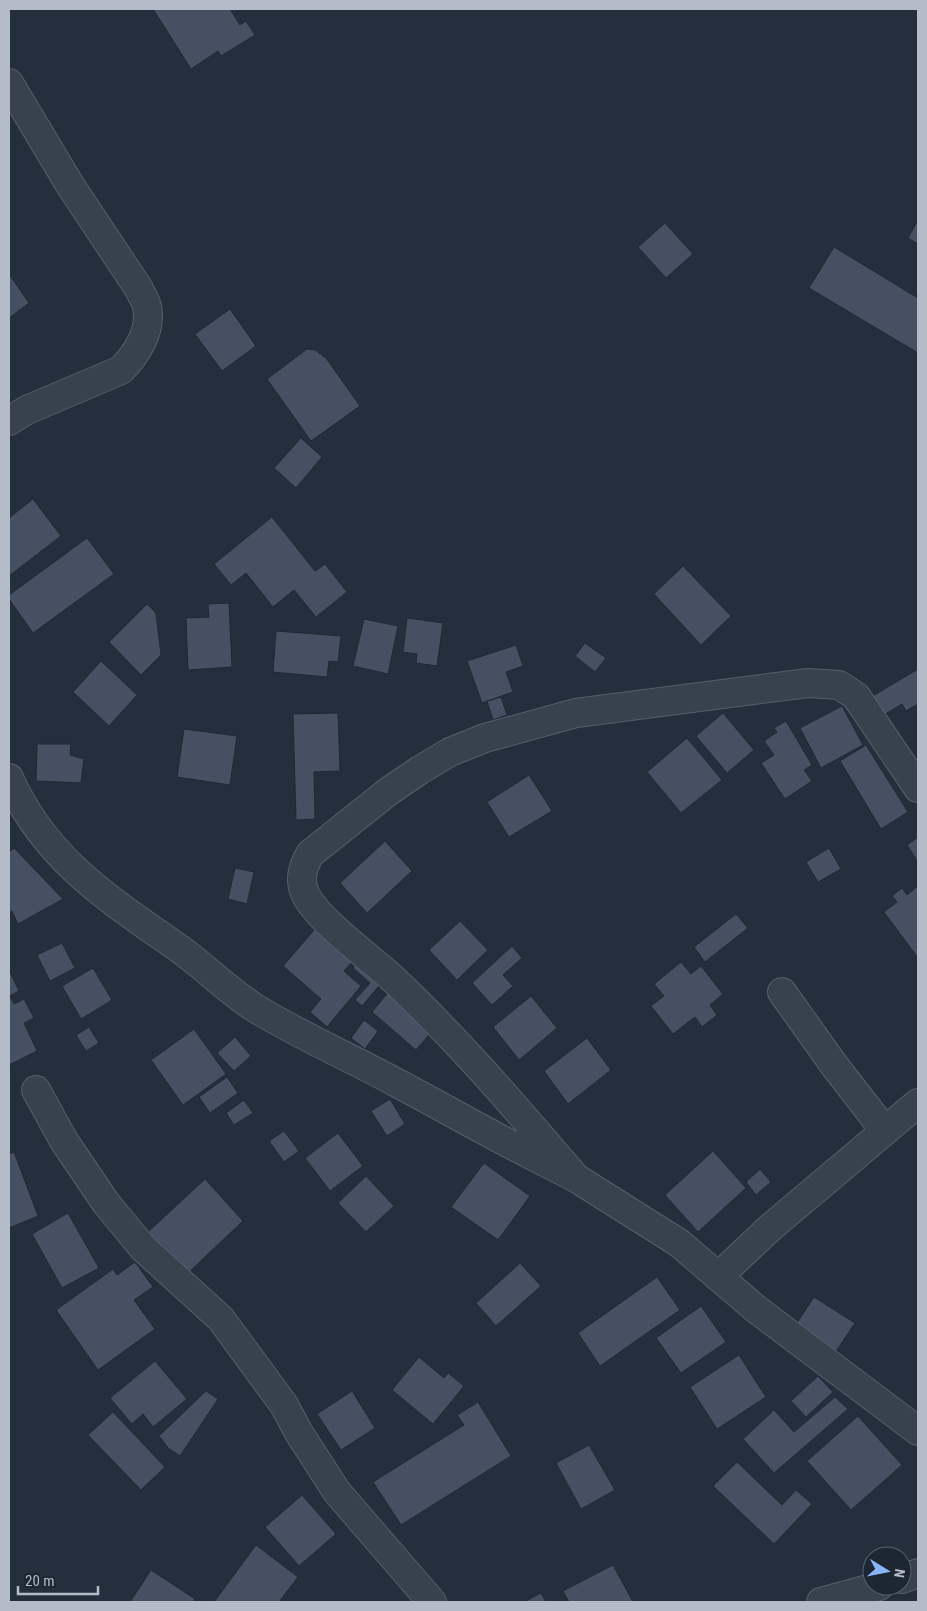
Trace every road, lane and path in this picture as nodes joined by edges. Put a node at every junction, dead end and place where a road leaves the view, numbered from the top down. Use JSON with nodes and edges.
{"nodes":[{"id":1,"x":9,"y":83,"type":"edge"},
{"id":2,"x":9,"y":420,"type":"edge"},
{"id":3,"x":9,"y":778,"type":"edge"},
{"id":4,"x":918,"y":788,"type":"edge"},
{"id":5,"x":782,"y":992,"type":"dead end"},
{"id":6,"x":36,"y":1090,"type":"dead end"},
{"id":7,"x":918,"y":1103,"type":"edge"},
{"id":8,"x":885,"y":1131,"type":"junction"},
{"id":9,"x":576,"y":1178,"type":"junction"},
{"id":10,"x":718,"y":1277,"type":"junction"},
{"id":11,"x":918,"y":1431,"type":"edge"},
{"id":12,"x":862,"y":1591,"type":"edge"},
{"id":13,"x":432,"y":1602,"type":"edge"},
{"id":14,"x":821,"y":1602,"type":"edge"}],
"edges":[{"from":1,"to":2,"type":"street"},
{"from":3,"to":9,"type":"street"},
{"from":4,"to":9,"type":"street"},
{"from":5,"to":8,"type":"street"},
{"from":6,"to":13,"type":"street"},
{"from":7,"to":8,"type":"street"},
{"from":8,"to":10,"type":"street"},
{"from":9,"to":10,"type":"street"},
{"from":10,"to":11,"type":"street"},
{"from":12,"to":14,"type":"street"}]}
